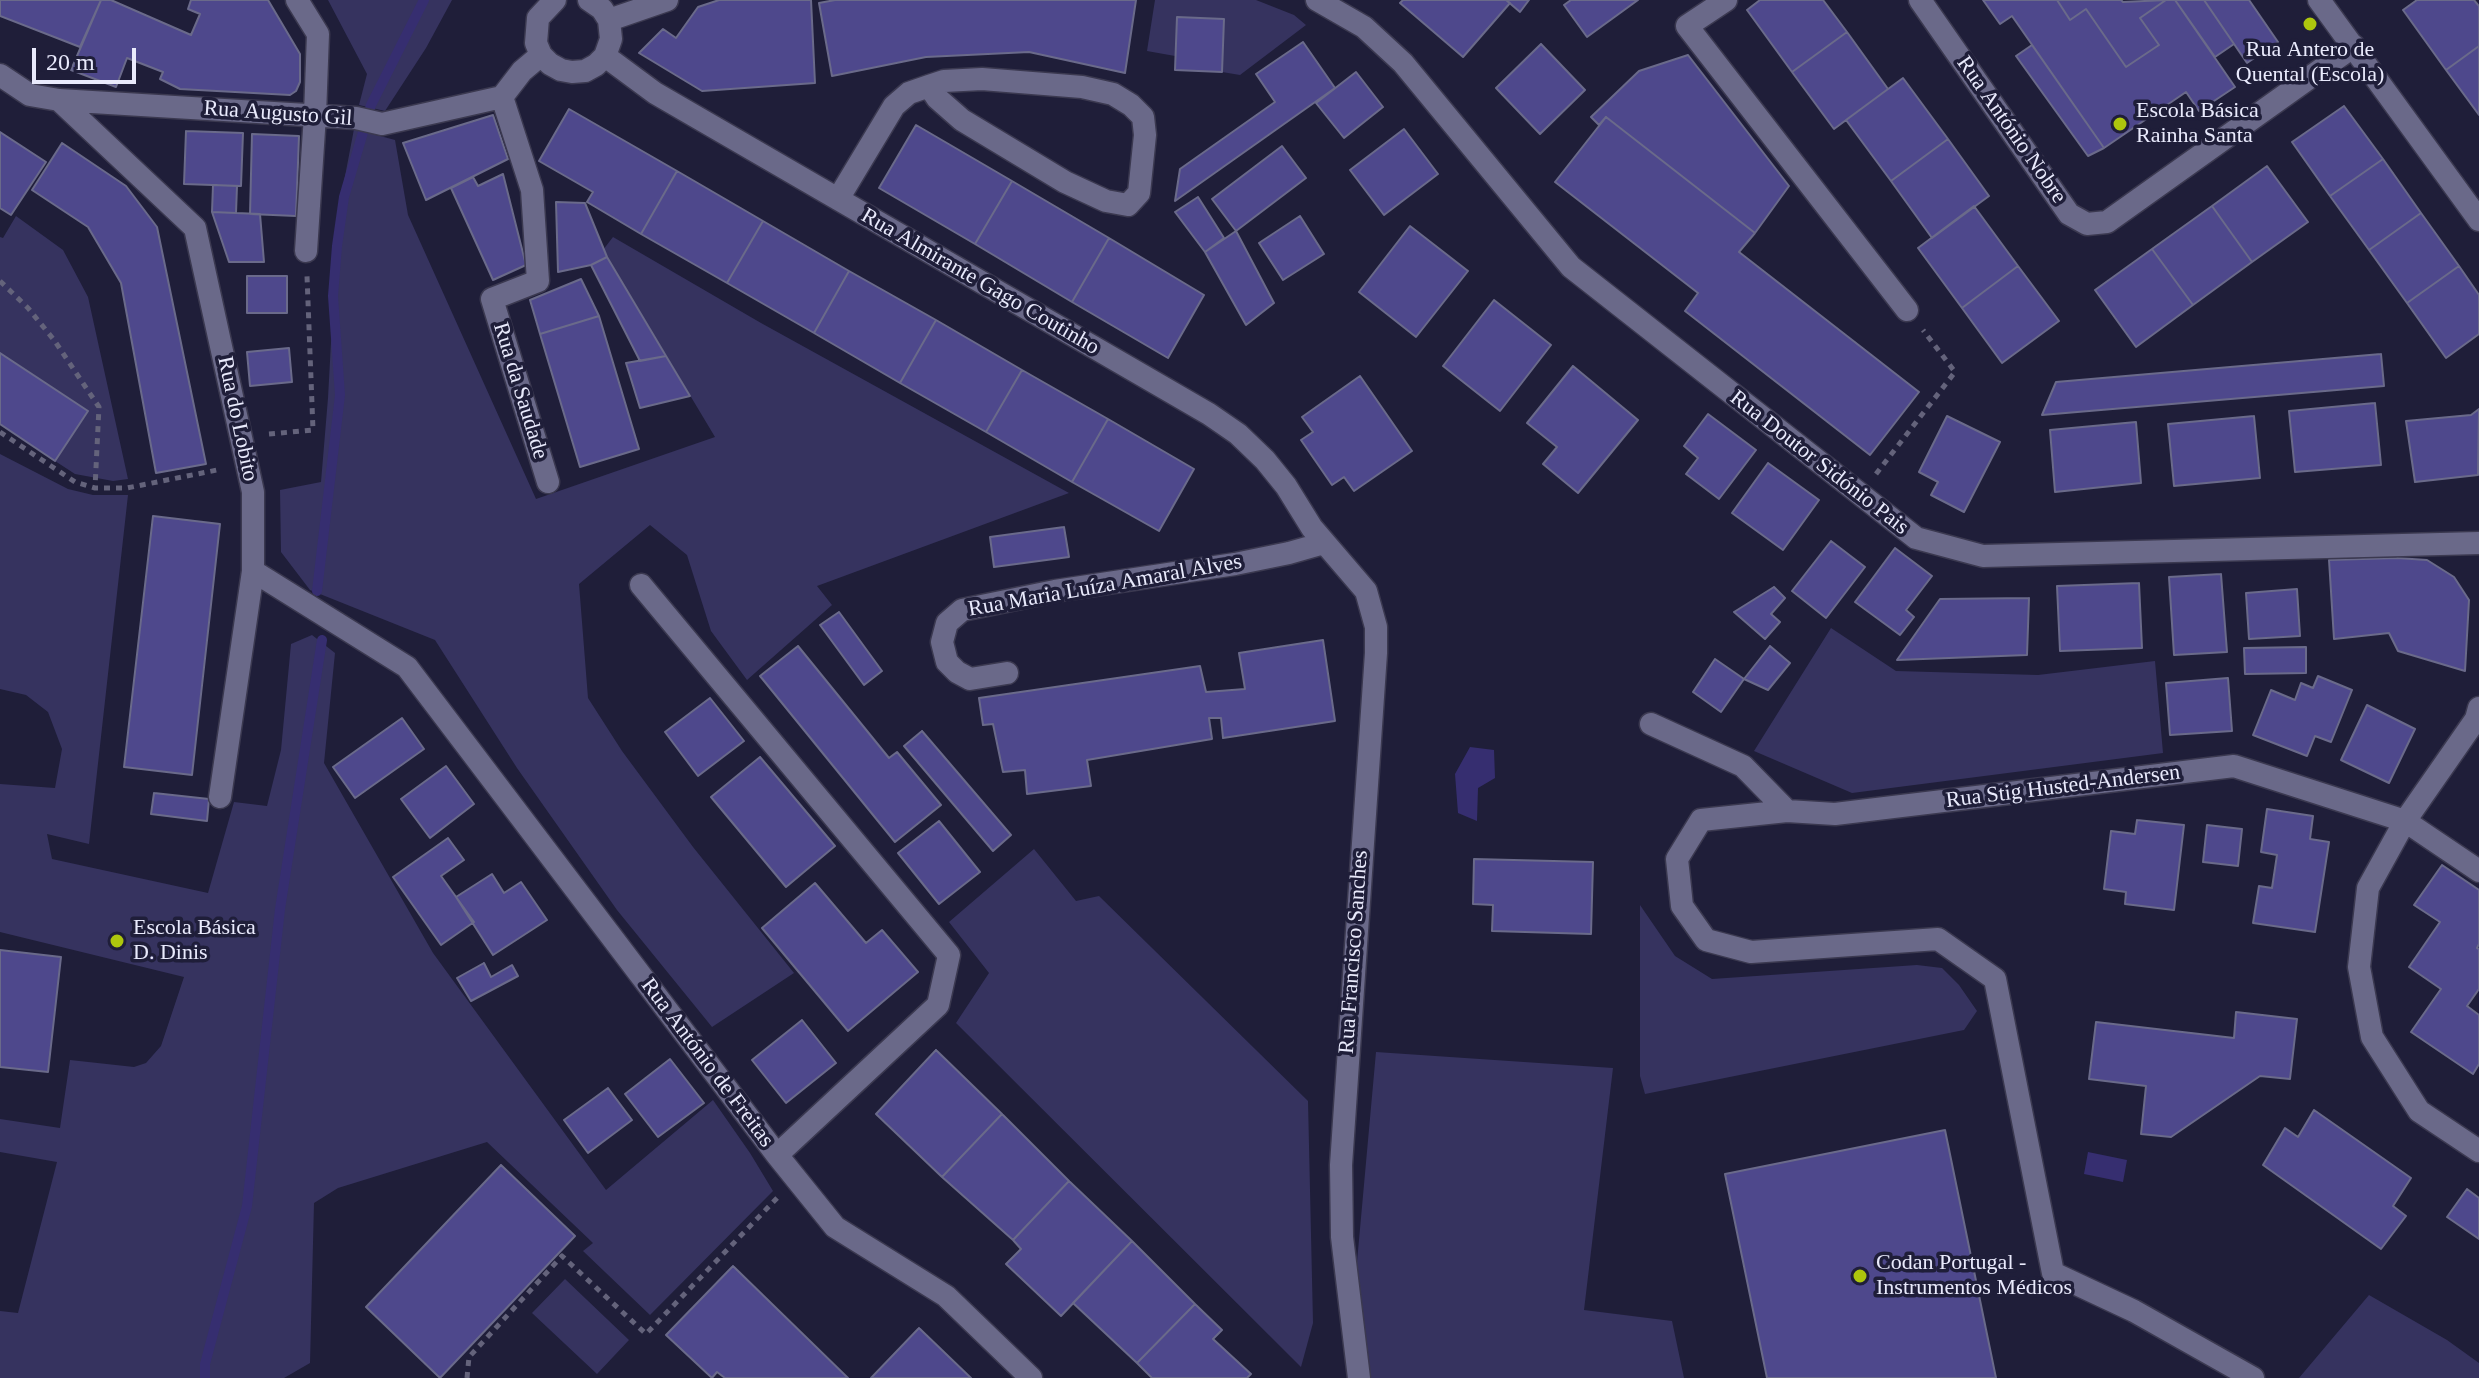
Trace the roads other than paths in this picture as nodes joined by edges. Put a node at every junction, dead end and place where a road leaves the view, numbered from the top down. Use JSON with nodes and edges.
{"nodes":[{"id":1,"x":297,"y":0,"type":"edge"},
{"id":2,"x":555,"y":0,"type":"edge"},
{"id":3,"x":589,"y":0,"type":"edge"},
{"id":4,"x":667,"y":0,"type":"edge"},
{"id":5,"x":1317,"y":0,"type":"edge"},
{"id":6,"x":1726,"y":0,"type":"edge"},
{"id":7,"x":1920,"y":0,"type":"edge"},
{"id":8,"x":2319,"y":0,"type":"edge"},
{"id":9,"x":609,"y":20,"type":"junction"},
{"id":10,"x":2354,"y":46,"type":"junction"},
{"id":11,"x":541,"y":55,"type":"junction"},
{"id":12,"x":605,"y":56,"type":"junction"},
{"id":13,"x":0,"y":75,"type":"edge"},
{"id":14,"x":929,"y":86,"type":"junction"},
{"id":15,"x":502,"y":97,"type":"junction"},
{"id":16,"x":59,"y":100,"type":"junction"},
{"id":17,"x":315,"y":115,"type":"junction"},
{"id":18,"x":838,"y":199,"type":"junction"},
{"id":19,"x":2479,"y":220,"type":"edge"},
{"id":20,"x":306,"y":251,"type":"road end"},
{"id":21,"x":1907,"y":310,"type":"road end"},
{"id":22,"x":548,"y":482,"type":"dead end"},
{"id":23,"x":1324,"y":543,"type":"junction"},
{"id":24,"x":2479,"y":543,"type":"edge"},
{"id":25,"x":253,"y":571,"type":"junction"},
{"id":26,"x":641,"y":585,"type":"dead end"},
{"id":27,"x":1007,"y":673,"type":"dead end"},
{"id":28,"x":2479,"y":708,"type":"edge"},
{"id":29,"x":1651,"y":724,"type":"dead end"},
{"id":30,"x":220,"y":797,"type":"dead end"},
{"id":31,"x":1787,"y":811,"type":"junction"},
{"id":32,"x":2405,"y":821,"type":"junction"},
{"id":33,"x":2479,"y":871,"type":"edge"},
{"id":34,"x":2479,"y":1151,"type":"edge"},
{"id":35,"x":777,"y":1155,"type":"junction"},
{"id":36,"x":1031,"y":1378,"type":"edge"},
{"id":37,"x":1359,"y":1378,"type":"edge"},
{"id":38,"x":2253,"y":1378,"type":"edge"}],
"edges":[{"from":1,"to":17,"type":"street"},
{"from":2,"to":11,"type":"street"},
{"from":3,"to":9,"type":"street"},
{"from":4,"to":9,"type":"street"},
{"from":5,"to":24,"type":"street","name":"Rua Doutor Sidónio Pais"},
{"from":6,"to":21,"type":"street"},
{"from":7,"to":10,"type":"street","name":"Rua António Nobre"},
{"from":8,"to":10,"type":"street"},
{"from":9,"to":12,"type":"street"},
{"from":10,"to":19,"type":"street"},
{"from":11,"to":12,"type":"street"},
{"from":11,"to":15,"type":"street"},
{"from":12,"to":18,"type":"street","name":"Rua Almirante Gago Coutinho"},
{"from":13,"to":16,"type":"street","name":"Rua Augusto Gil"},
{"from":14,"to":14,"type":"street"},
{"from":14,"to":18,"type":"street"},
{"from":15,"to":17,"type":"street","name":"Rua Augusto Gil"},
{"from":15,"to":22,"type":"street","name":"Rua da Saudade"},
{"from":16,"to":17,"type":"street","name":"Rua Augusto Gil"},
{"from":16,"to":25,"type":"street","name":"Rua do Lobito"},
{"from":17,"to":20,"type":"street"},
{"from":18,"to":23,"type":"street","name":"Rua Almirante Gago Coutinho"},
{"from":23,"to":27,"type":"street","name":"Rua Maria Luíza Amaral Alves"},
{"from":23,"to":37,"type":"street","name":"Rua Francisco Sanches"},
{"from":25,"to":30,"type":"street","name":"Rua do Lobito"},
{"from":25,"to":35,"type":"street","name":"Rua António de Freitas"},
{"from":26,"to":35,"type":"street","name":"Rua António de Freitas"},
{"from":28,"to":32,"type":"street"},
{"from":29,"to":31,"type":"street"},
{"from":31,"to":32,"type":"street","name":"Rua Stig Husted-Andersen"},
{"from":31,"to":38,"type":"street","name":"Rua Stig Husted-Andersen"},
{"from":32,"to":33,"type":"street","name":"Rua Stig Husted-Andersen"},
{"from":32,"to":34,"type":"street"},
{"from":35,"to":36,"type":"street"}]}
